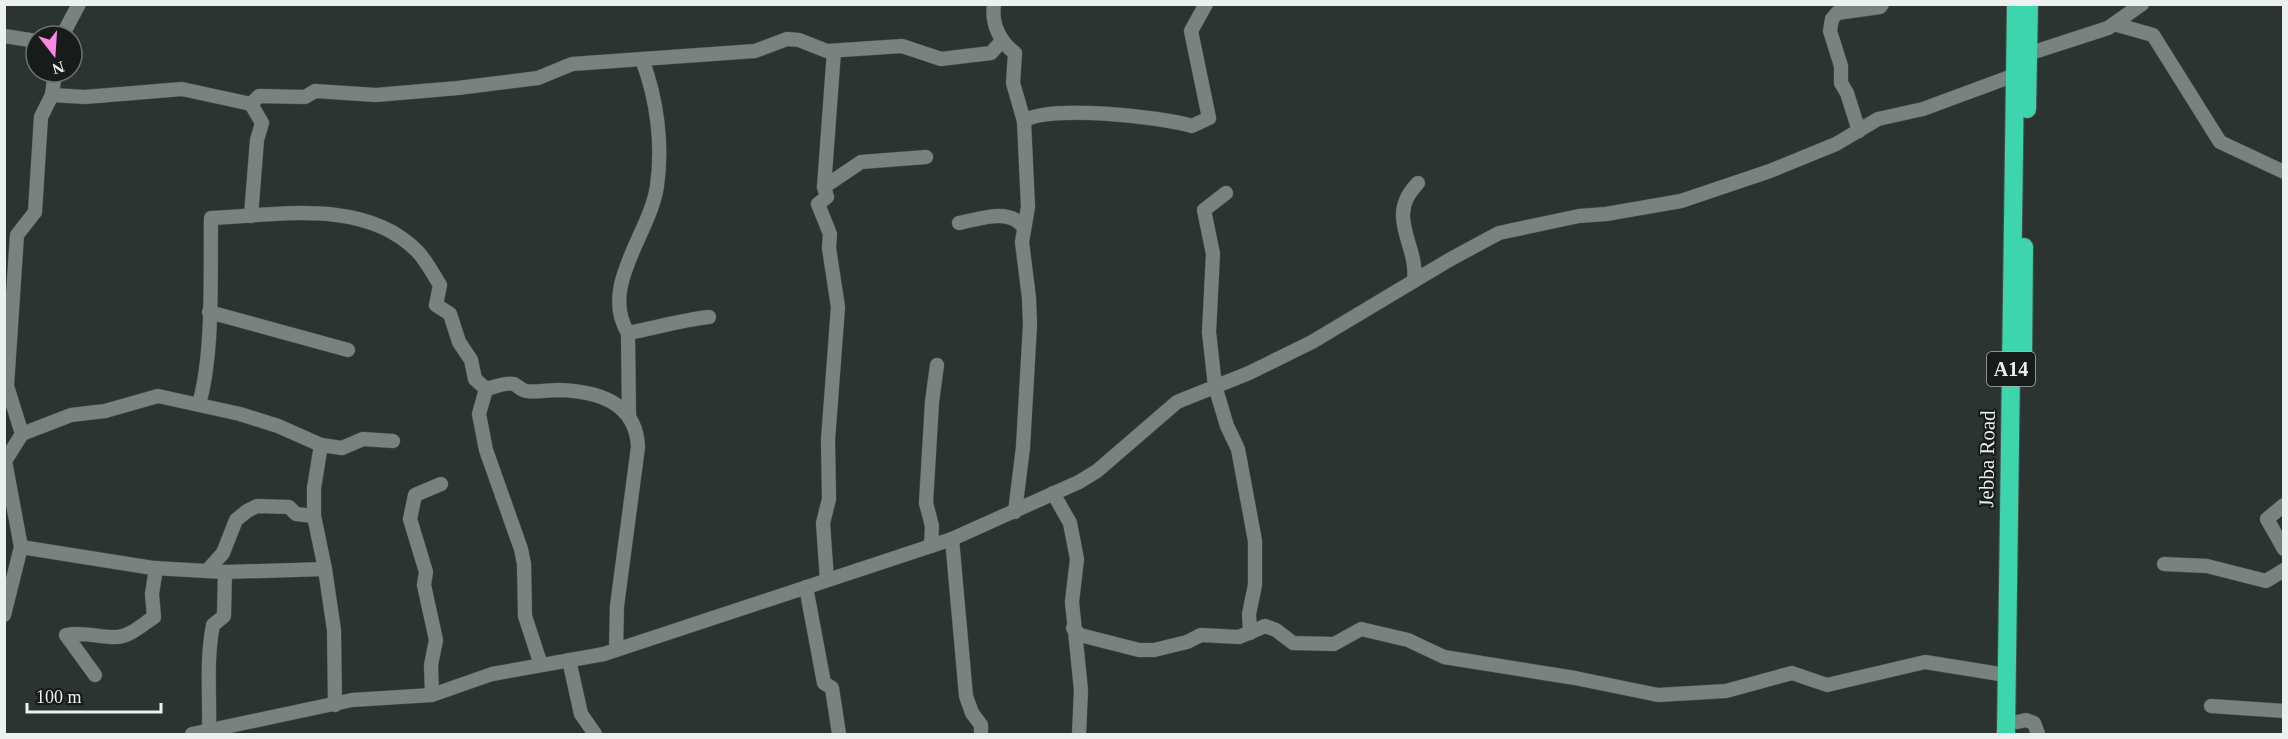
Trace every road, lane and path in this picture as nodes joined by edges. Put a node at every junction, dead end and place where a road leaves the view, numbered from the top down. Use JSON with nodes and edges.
{"nodes":[{"id":1,"x":79,"y":4,"type":"edge"},
{"id":2,"x":994,"y":4,"type":"edge"},
{"id":3,"x":1206,"y":4,"type":"edge"},
{"id":4,"x":1882,"y":4,"type":"edge"},
{"id":5,"x":2016,"y":4,"type":"edge"},
{"id":6,"x":2029,"y":4,"type":"edge"},
{"id":7,"x":2142,"y":4,"type":"edge"},
{"id":8,"x":68,"y":24,"type":"edge"},
{"id":9,"x":2114,"y":24,"type":"junction"},
{"id":10,"x":4,"y":36,"type":"edge"},
{"id":11,"x":24,"y":39,"type":"edge"},
{"id":12,"x":1001,"y":42,"type":"junction"},
{"id":13,"x":834,"y":51,"type":"junction"},
{"id":14,"x":2028,"y":54,"type":"junction"},
{"id":15,"x":642,"y":59,"type":"junction"},
{"id":16,"x":2015,"y":75,"type":"junction"},
{"id":17,"x":53,"y":84,"type":"edge"},
{"id":18,"x":52,"y":95,"type":"junction"},
{"id":19,"x":251,"y":104,"type":"junction"},
{"id":20,"x":1024,"y":121,"type":"junction"},
{"id":21,"x":1859,"y":131,"type":"junction"},
{"id":22,"x":926,"y":157,"type":"dead end"},
{"id":23,"x":2283,"y":172,"type":"edge"},
{"id":24,"x":1418,"y":183,"type":"dead end"},
{"id":25,"x":824,"y":187,"type":"junction"},
{"id":26,"x":1226,"y":193,"type":"dead end"},
{"id":27,"x":251,"y":216,"type":"junction"},
{"id":28,"x":958,"y":223,"type":"dead end"},
{"id":29,"x":1024,"y":228,"type":"junction"},
{"id":30,"x":11,"y":236,"type":"edge"},
{"id":31,"x":1414,"y":281,"type":"junction"},
{"id":32,"x":209,"y":312,"type":"junction"},
{"id":33,"x":709,"y":317,"type":"dead end"},
{"id":34,"x":628,"y":333,"type":"junction"},
{"id":35,"x":348,"y":350,"type":"dead end"},
{"id":36,"x":7,"y":362,"type":"edge"},
{"id":37,"x":938,"y":365,"type":"dead end"},
{"id":38,"x":1215,"y":386,"type":"junction"},
{"id":39,"x":486,"y":389,"type":"junction"},
{"id":40,"x":199,"y":404,"type":"junction"},
{"id":41,"x":629,"y":416,"type":"junction"},
{"id":42,"x":22,"y":434,"type":"junction"},
{"id":43,"x":393,"y":441,"type":"dead end"},
{"id":44,"x":321,"y":445,"type":"junction"},
{"id":45,"x":441,"y":484,"type":"dead end"},
{"id":46,"x":1053,"y":493,"type":"junction"},
{"id":47,"x":2283,"y":505,"type":"edge"},
{"id":48,"x":1015,"y":512,"type":"junction"},
{"id":49,"x":315,"y":516,"type":"junction"},
{"id":50,"x":952,"y":539,"type":"junction"},
{"id":51,"x":931,"y":546,"type":"junction"},
{"id":52,"x":21,"y":547,"type":"junction"},
{"id":53,"x":2283,"y":549,"type":"edge"},
{"id":54,"x":2164,"y":564,"type":"dead end"},
{"id":55,"x":156,"y":568,"type":"junction"},
{"id":56,"x":325,"y":569,"type":"junction"},
{"id":57,"x":2283,"y":570,"type":"edge"},
{"id":58,"x":207,"y":571,"type":"junction"},
{"id":59,"x":225,"y":572,"type":"junction"},
{"id":60,"x":827,"y":580,"type":"junction"},
{"id":61,"x":806,"y":587,"type":"junction"},
{"id":62,"x":4,"y":615,"type":"edge"},
{"id":63,"x":1073,"y":628,"type":"junction"},
{"id":64,"x":1250,"y":633,"type":"junction"},
{"id":65,"x":1092,"y":638,"type":"junction"},
{"id":66,"x":616,"y":650,"type":"junction"},
{"id":67,"x":1077,"y":653,"type":"junction"},
{"id":68,"x":569,"y":660,"type":"junction"},
{"id":69,"x":541,"y":665,"type":"junction"},
{"id":70,"x":95,"y":675,"type":"dead end"},
{"id":71,"x":2006,"y":675,"type":"junction"},
{"id":72,"x":432,"y":695,"type":"junction"},
{"id":73,"x":335,"y":705,"type":"junction"},
{"id":74,"x":2211,"y":706,"type":"dead end"},
{"id":75,"x":2283,"y":711,"type":"edge"},
{"id":76,"x":2013,"y":730,"type":"edge"},
{"id":77,"x":209,"y":731,"type":"junction"},
{"id":78,"x":981,"y":734,"type":"edge"},
{"id":79,"x":192,"y":735,"type":"edge"},
{"id":80,"x":595,"y":735,"type":"edge"},
{"id":81,"x":839,"y":735,"type":"edge"},
{"id":82,"x":1079,"y":735,"type":"edge"},
{"id":83,"x":2038,"y":735,"type":"edge"}],
"edges":[{"from":1,"to":8,"type":"street"},
{"from":2,"to":12,"type":"street"},
{"from":3,"to":20,"type":"street"},
{"from":4,"to":21,"type":"street"},
{"from":5,"to":16,"type":"highway","name":"Jebba Road","number":"A14"},
{"from":6,"to":14,"type":"highway"},
{"from":7,"to":9,"type":"street"},
{"from":9,"to":14,"type":"street"},
{"from":9,"to":23,"type":"street"},
{"from":10,"to":11,"type":"street"},
{"from":12,"to":13,"type":"street"},
{"from":12,"to":20,"type":"street"},
{"from":13,"to":15,"type":"street"},
{"from":13,"to":25,"type":"street"},
{"from":14,"to":76,"type":"highway"},
{"from":15,"to":19,"type":"street"},
{"from":15,"to":34,"type":"street"},
{"from":16,"to":21,"type":"street"},
{"from":16,"to":71,"type":"highway","name":"Jebba Road","number":"A14"},
{"from":17,"to":18,"type":"street"},
{"from":18,"to":19,"type":"street"},
{"from":18,"to":30,"type":"street"},
{"from":19,"to":27,"type":"street"},
{"from":20,"to":29,"type":"street"},
{"from":21,"to":31,"type":"street"},
{"from":22,"to":25,"type":"street"},
{"from":24,"to":31,"type":"street"},
{"from":25,"to":60,"type":"street"},
{"from":26,"to":38,"type":"street"},
{"from":27,"to":32,"type":"street"},
{"from":27,"to":39,"type":"street"},
{"from":28,"to":29,"type":"street"},
{"from":29,"to":48,"type":"street"},
{"from":30,"to":36,"type":"street"},
{"from":31,"to":38,"type":"street"},
{"from":32,"to":35,"type":"street"},
{"from":32,"to":40,"type":"street"},
{"from":33,"to":34,"type":"street"},
{"from":34,"to":41,"type":"street"},
{"from":36,"to":42,"type":"street"},
{"from":37,"to":51,"type":"street"},
{"from":38,"to":46,"type":"street"},
{"from":38,"to":64,"type":"street"},
{"from":39,"to":41,"type":"street"},
{"from":39,"to":69,"type":"street"},
{"from":40,"to":42,"type":"street"},
{"from":40,"to":44,"type":"street"},
{"from":41,"to":66,"type":"street"},
{"from":42,"to":52,"type":"street"},
{"from":43,"to":44,"type":"street"},
{"from":44,"to":49,"type":"street"},
{"from":45,"to":72,"type":"street"},
{"from":46,"to":48,"type":"street"},
{"from":46,"to":63,"type":"street"},
{"from":47,"to":53,"type":"street"},
{"from":48,"to":50,"type":"street"},
{"from":49,"to":56,"type":"street"},
{"from":49,"to":58,"type":"street"},
{"from":50,"to":51,"type":"street"},
{"from":50,"to":78,"type":"street"},
{"from":51,"to":60,"type":"street"},
{"from":52,"to":55,"type":"street"},
{"from":52,"to":62,"type":"street"},
{"from":54,"to":57,"type":"street"},
{"from":55,"to":58,"type":"street"},
{"from":55,"to":70,"type":"street"},
{"from":56,"to":59,"type":"street"},
{"from":56,"to":73,"type":"street"},
{"from":58,"to":59,"type":"street"},
{"from":59,"to":77,"type":"street"},
{"from":60,"to":61,"type":"street"},
{"from":61,"to":66,"type":"street"},
{"from":61,"to":81,"type":"street"},
{"from":63,"to":65,"type":"street"},
{"from":63,"to":67,"type":"street"},
{"from":64,"to":65,"type":"street"},
{"from":64,"to":71,"type":"street"},
{"from":65,"to":67,"type":"street"},
{"from":66,"to":68,"type":"street"},
{"from":67,"to":82,"type":"street"},
{"from":68,"to":69,"type":"street"},
{"from":68,"to":80,"type":"street"},
{"from":69,"to":72,"type":"street"},
{"from":71,"to":76,"type":"highway","name":"Jebba Road","number":"A14"},
{"from":72,"to":73,"type":"street"},
{"from":73,"to":77,"type":"street"},
{"from":74,"to":75,"type":"street"},
{"from":76,"to":83,"type":"street"},
{"from":77,"to":79,"type":"street"}]}
